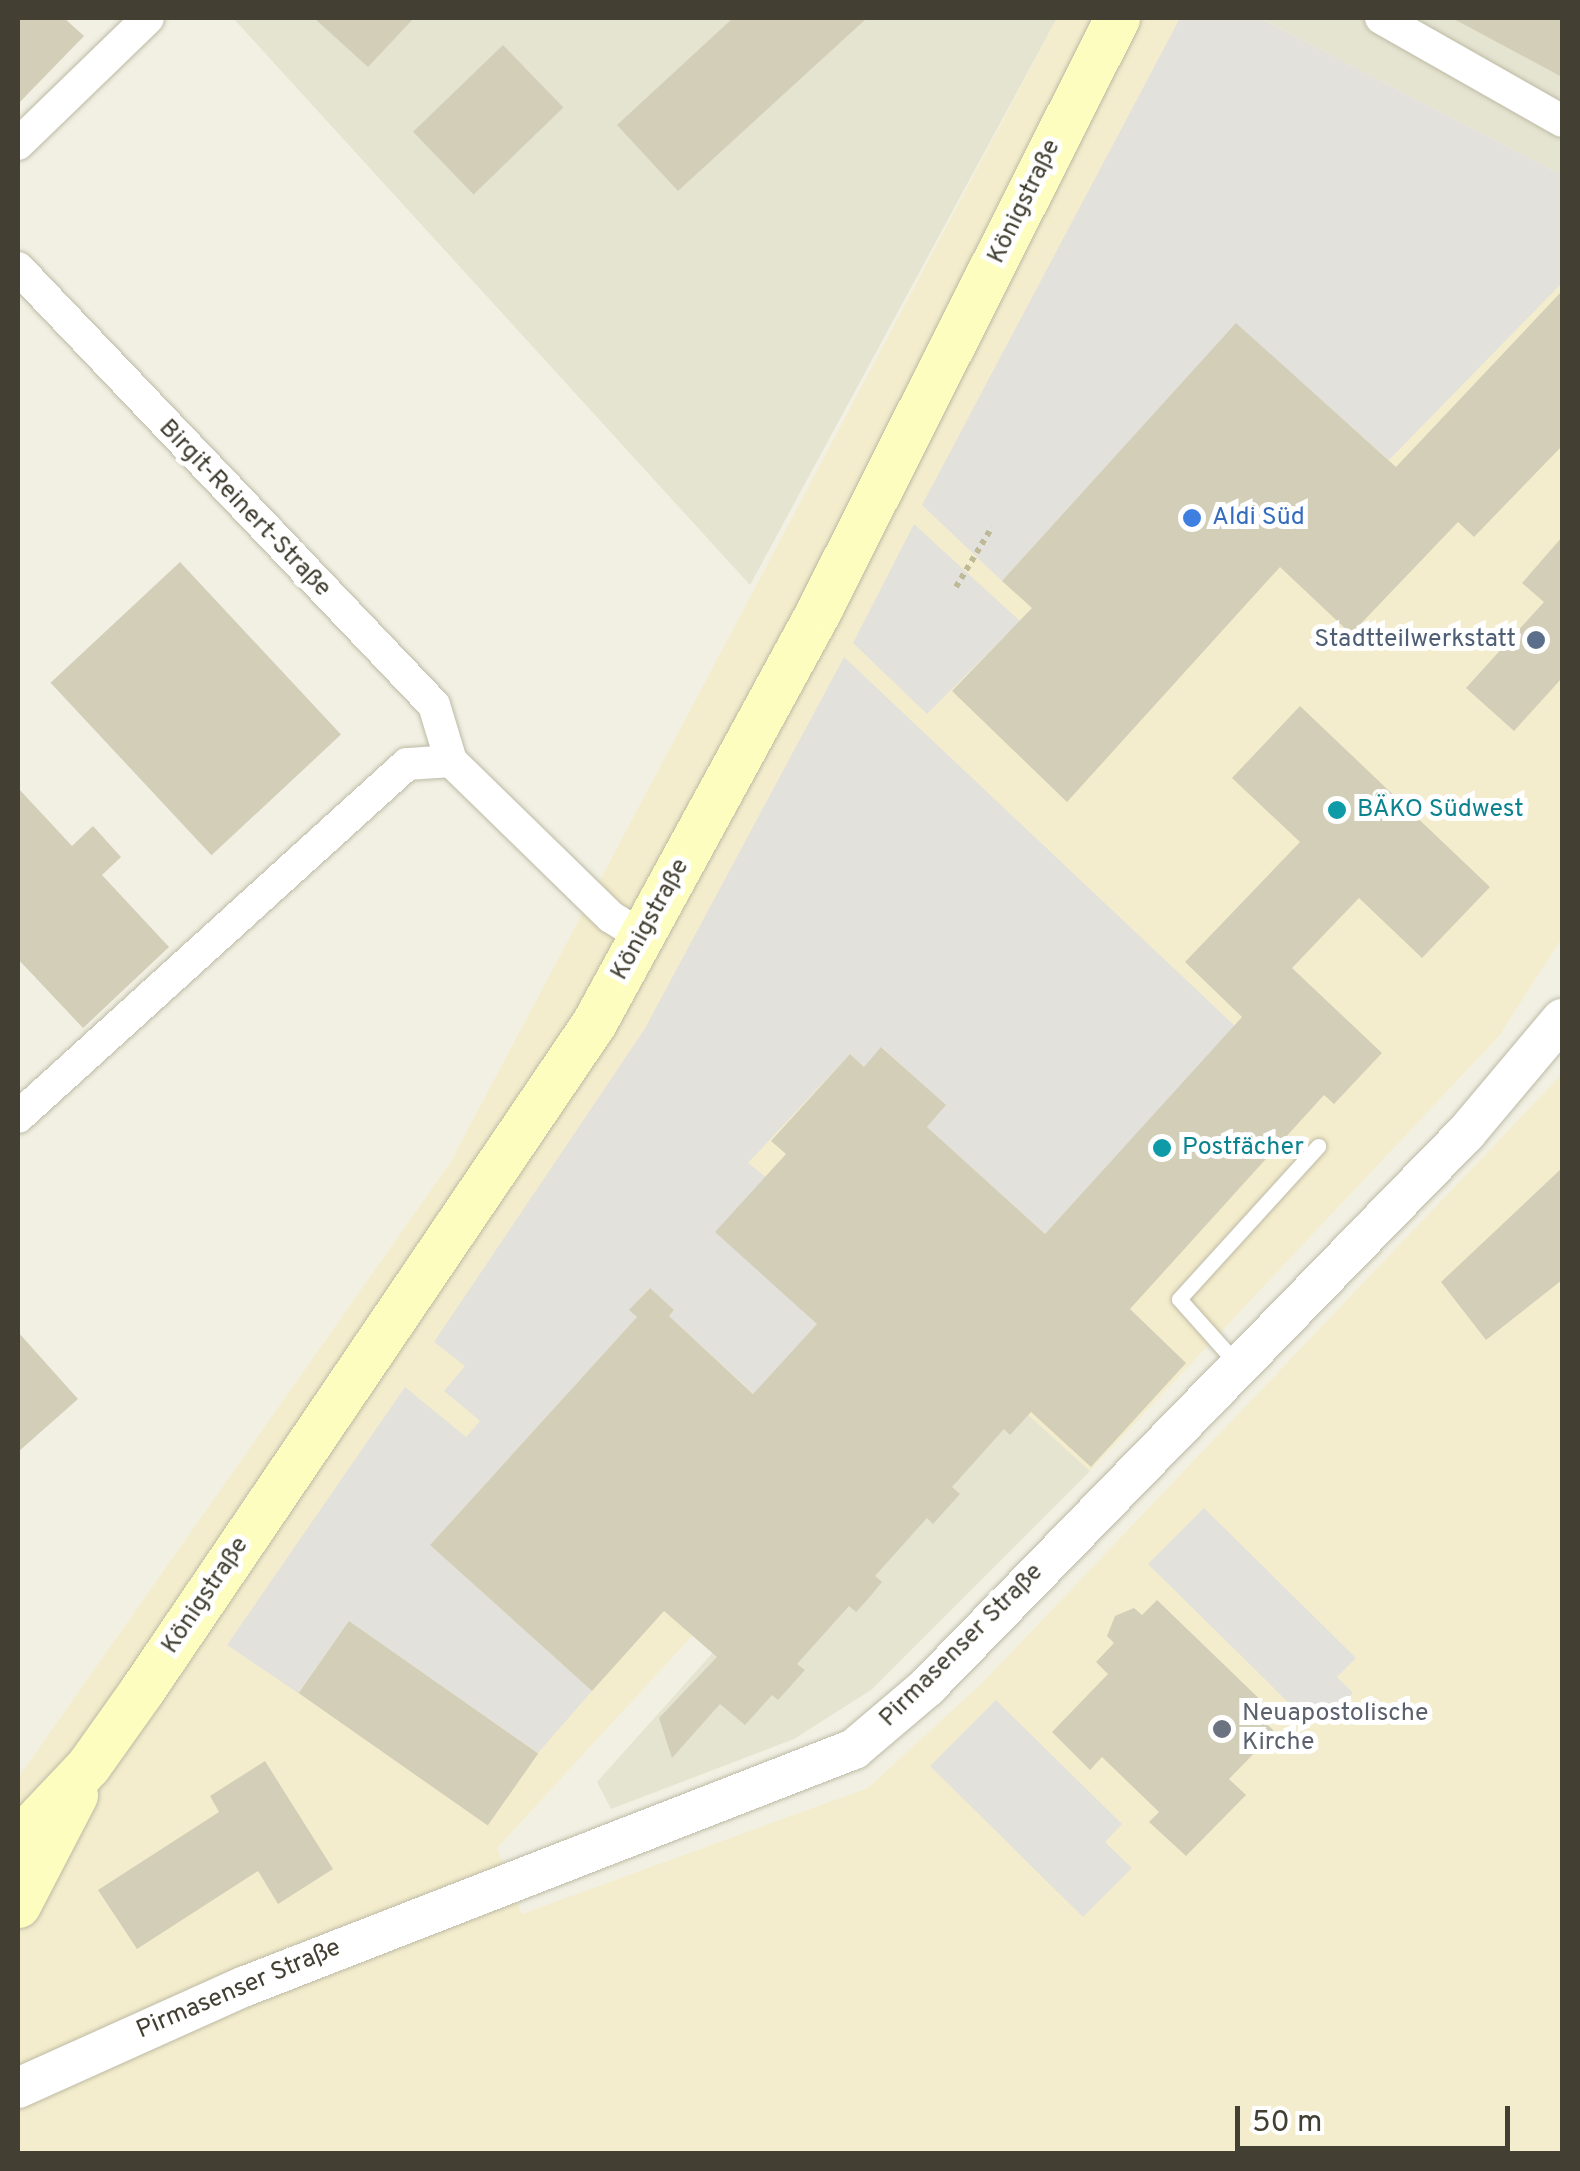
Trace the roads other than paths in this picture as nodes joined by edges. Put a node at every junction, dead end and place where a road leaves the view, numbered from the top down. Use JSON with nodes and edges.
{"nodes":[{"id":1,"x":148,"y":18,"type":"edge"},
{"id":2,"x":1117,"y":18,"type":"edge"},
{"id":3,"x":1381,"y":18,"type":"edge"},
{"id":4,"x":1562,"y":121,"type":"edge"},
{"id":5,"x":18,"y":144,"type":"edge"},
{"id":6,"x":18,"y":268,"type":"edge"},
{"id":7,"x":450,"y":761,"type":"junction"},
{"id":8,"x":642,"y":936,"type":"junction"},
{"id":9,"x":1560,"y":1029,"type":"edge"},
{"id":10,"x":18,"y":1117,"type":"edge"},
{"id":11,"x":1318,"y":1146,"type":"dead end"},
{"id":12,"x":1237,"y":1364,"type":"junction"},
{"id":13,"x":88,"y":1766,"type":"junction"},
{"id":14,"x":18,"y":1840,"type":"edge"},
{"id":15,"x":18,"y":1904,"type":"edge"},
{"id":16,"x":25,"y":2079,"type":"edge"}],
"edges":[{"from":1,"to":5,"type":"street"},
{"from":2,"to":8,"type":"main road","name":"Königstraße"},
{"from":3,"to":4,"type":"street"},
{"from":6,"to":7,"type":"street","name":"Birgit-Reinert-Straße"},
{"from":7,"to":8,"type":"street","name":"Birgit-Reinert-Straße"},
{"from":7,"to":10,"type":"street"},
{"from":8,"to":13,"type":"main road","name":"Königstraße"},
{"from":9,"to":12,"type":"street","name":"Pirmasenser Straße"},
{"from":11,"to":12,"type":"lane"},
{"from":12,"to":16,"type":"street","name":"Pirmasenser Straße"},
{"from":13,"to":14,"type":"main road","name":"Königstraße"},
{"from":13,"to":15,"type":"main road","name":"Königstraße"}]}
